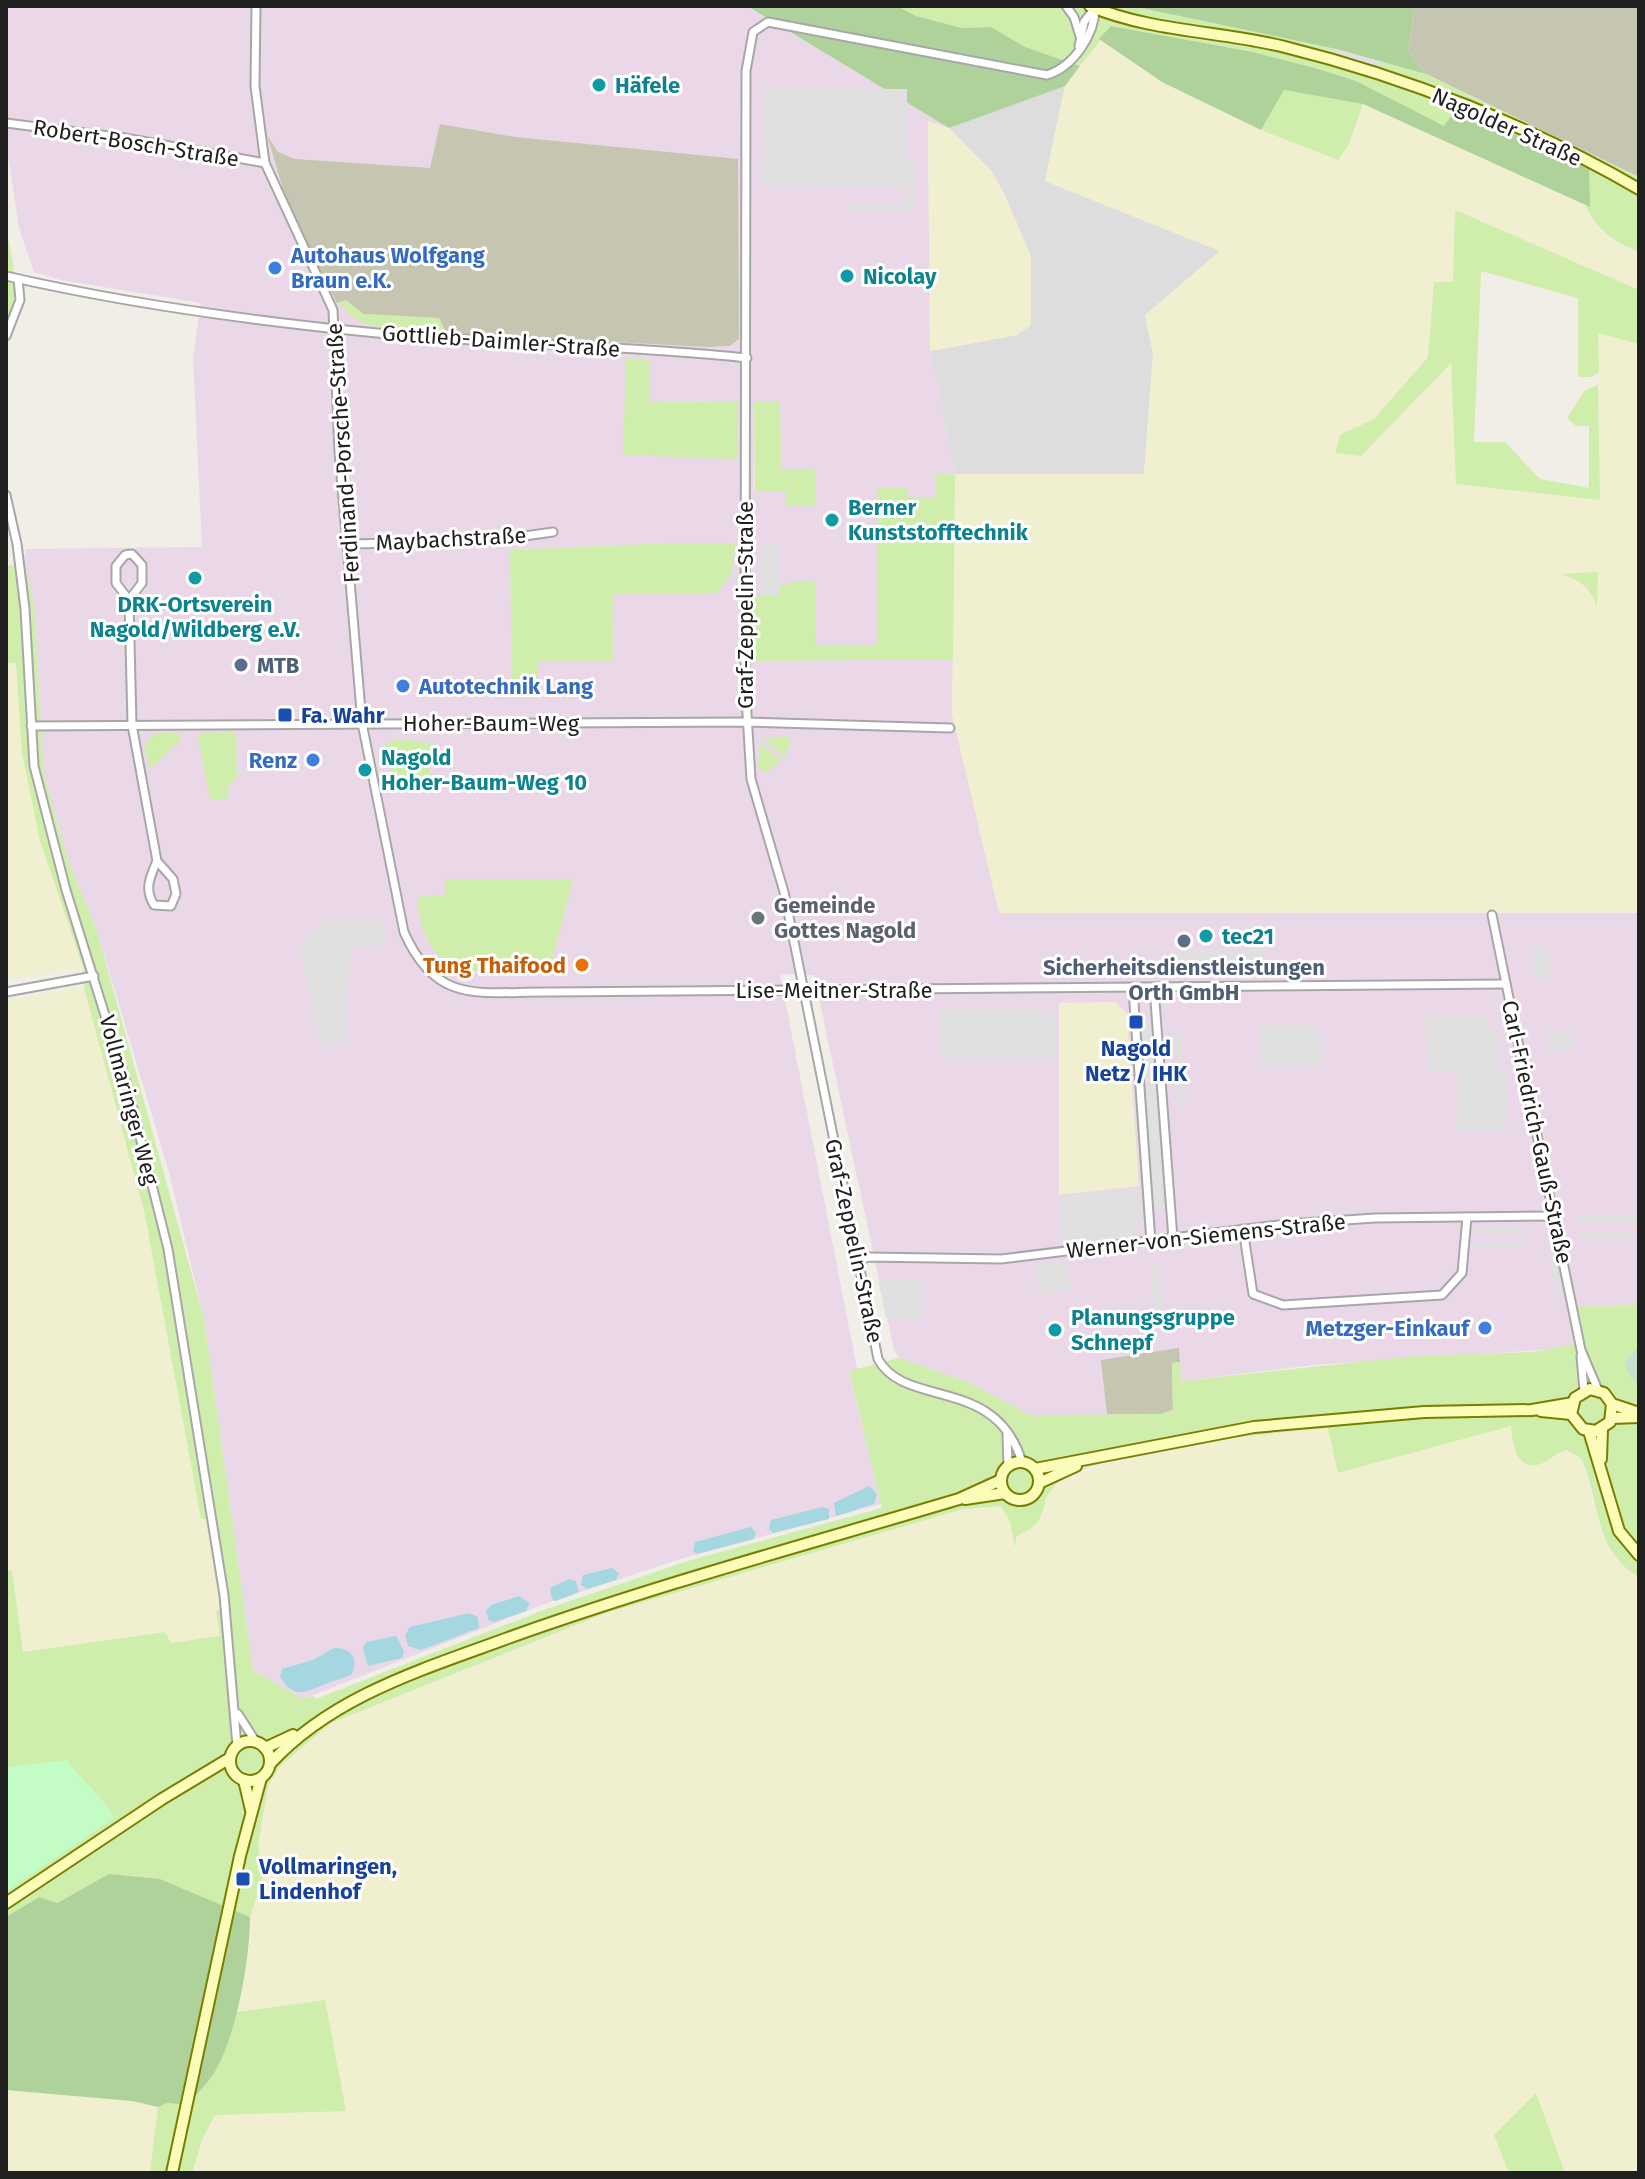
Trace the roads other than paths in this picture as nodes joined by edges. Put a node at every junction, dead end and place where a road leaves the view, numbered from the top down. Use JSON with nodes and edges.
{"nodes":[{"id":1,"x":256,"y":6,"type":"edge"},
{"id":2,"x":1066,"y":6,"type":"edge"},
{"id":3,"x":1093,"y":7,"type":"edge"},
{"id":4,"x":1134,"y":19,"type":"junction"},
{"id":5,"x":1095,"y":26,"type":"junction"},
{"id":6,"x":1080,"y":38,"type":"junction"},
{"id":7,"x":1079,"y":48,"type":"junction"},
{"id":8,"x":6,"y":123,"type":"edge"},
{"id":9,"x":265,"y":163,"type":"junction"},
{"id":10,"x":1639,"y":189,"type":"edge"},
{"id":11,"x":6,"y":276,"type":"edge"},
{"id":12,"x":18,"y":279,"type":"junction"},
{"id":13,"x":334,"y":328,"type":"junction"},
{"id":14,"x":6,"y":336,"type":"edge"},
{"id":15,"x":747,"y":358,"type":"junction"},
{"id":16,"x":6,"y":495,"type":"edge"},
{"id":17,"x":553,"y":532,"type":"dead end"},
{"id":18,"x":350,"y":544,"type":"junction"},
{"id":19,"x":129,"y":600,"type":"junction"},
{"id":20,"x":745,"y":722,"type":"junction"},
{"id":21,"x":362,"y":723,"type":"junction"},
{"id":22,"x":132,"y":725,"type":"junction"},
{"id":23,"x":31,"y":726,"type":"junction"},
{"id":24,"x":950,"y":728,"type":"dead end"},
{"id":25,"x":157,"y":861,"type":"junction"},
{"id":26,"x":1492,"y":915,"type":"dead end"},
{"id":27,"x":94,"y":976,"type":"junction"},
{"id":28,"x":1506,"y":984,"type":"junction"},
{"id":29,"x":1154,"y":988,"type":"junction"},
{"id":30,"x":1133,"y":989,"type":"junction"},
{"id":31,"x":801,"y":990,"type":"junction"},
{"id":32,"x":6,"y":992,"type":"edge"},
{"id":33,"x":1553,"y":1216,"type":"junction"},
{"id":34,"x":1467,"y":1217,"type":"junction"},
{"id":35,"x":1243,"y":1229,"type":"junction"},
{"id":36,"x":1173,"y":1239,"type":"junction"},
{"id":37,"x":1151,"y":1242,"type":"junction"},
{"id":38,"x":859,"y":1261,"type":"junction"},
{"id":39,"x":1581,"y":1350,"type":"junction"},
{"id":40,"x":1598,"y":1390,"type":"junction"},
{"id":41,"x":1584,"y":1391,"type":"junction"},
{"id":42,"x":1612,"y":1404,"type":"junction"},
{"id":43,"x":1572,"y":1408,"type":"junction"},
{"id":44,"x":1639,"y":1415,"type":"edge"},
{"id":45,"x":1612,"y":1418,"type":"junction"},
{"id":46,"x":1602,"y":1429,"type":"junction"},
{"id":47,"x":1589,"y":1431,"type":"junction"},
{"id":48,"x":1007,"y":1432,"type":"junction"},
{"id":49,"x":1022,"y":1462,"type":"junction"},
{"id":50,"x":1085,"y":1462,"type":"junction"},
{"id":51,"x":1601,"y":1465,"type":"junction"},
{"id":52,"x":1008,"y":1466,"type":"junction"},
{"id":53,"x":1035,"y":1469,"type":"junction"},
{"id":54,"x":1001,"y":1480,"type":"junction"},
{"id":55,"x":1039,"y":1483,"type":"junction"},
{"id":56,"x":1005,"y":1493,"type":"junction"},
{"id":57,"x":959,"y":1499,"type":"junction"},
{"id":58,"x":1639,"y":1555,"type":"edge"},
{"id":59,"x":237,"y":1710,"type":"junction"},
{"id":60,"x":299,"y":1733,"type":"junction"},
{"id":61,"x":261,"y":1745,"type":"junction"},
{"id":62,"x":237,"y":1746,"type":"junction"},
{"id":63,"x":230,"y":1758,"type":"junction"},
{"id":64,"x":270,"y":1764,"type":"junction"},
{"id":65,"x":234,"y":1772,"type":"junction"},
{"id":66,"x":202,"y":1778,"type":"junction"},
{"id":67,"x":261,"y":1778,"type":"junction"},
{"id":68,"x":244,"y":1780,"type":"junction"},
{"id":69,"x":251,"y":1816,"type":"junction"},
{"id":70,"x":6,"y":1903,"type":"edge"},
{"id":71,"x":172,"y":2173,"type":"edge"}],
"edges":[{"from":1,"to":9,"type":"street","name":"Ferdinand-Porsche-Straße"},
{"from":2,"to":6,"type":"street"},
{"from":3,"to":4,"type":"street","name":"Nagolder Straße"},
{"from":3,"to":5,"type":"street"},
{"from":3,"to":6,"type":"street"},
{"from":4,"to":5,"type":"street"},
{"from":4,"to":10,"type":"street","name":"Nagolder Straße"},
{"from":5,"to":7,"type":"street","name":"Graf-Zeppelin-Straße"},
{"from":6,"to":7,"type":"street"},
{"from":7,"to":15,"type":"street","name":"Graf-Zeppelin-Straße"},
{"from":8,"to":9,"type":"street","name":"Robert-Bosch-Straße"},
{"from":9,"to":13,"type":"street","name":"Ferdinand-Porsche-Straße"},
{"from":11,"to":12,"type":"street"},
{"from":12,"to":13,"type":"street","name":"Gottlieb-Daimler-Straße"},
{"from":12,"to":14,"type":"street"},
{"from":13,"to":15,"type":"street","name":"Gottlieb-Daimler-Straße"},
{"from":13,"to":18,"type":"street","name":"Ferdinand-Porsche-Straße"},
{"from":15,"to":20,"type":"street","name":"Graf-Zeppelin-Straße"},
{"from":16,"to":23,"type":"street","name":"Vollmaringer Weg"},
{"from":17,"to":18,"type":"street","name":"Maybachstraße"},
{"from":18,"to":21,"type":"street","name":"Ferdinand-Porsche-Straße"},
{"from":19,"to":19,"type":"street"},
{"from":19,"to":22,"type":"street"},
{"from":20,"to":21,"type":"street","name":"Hoher-Baum-Weg"},
{"from":20,"to":24,"type":"street","name":"Hoher-Baum-Weg"},
{"from":20,"to":31,"type":"street","name":"Graf-Zeppelin-Straße"},
{"from":21,"to":22,"type":"street","name":"Hoher-Baum-Weg"},
{"from":21,"to":31,"type":"street","name":"Lise-Meitner-Straße"},
{"from":22,"to":23,"type":"street","name":"Hoher-Baum-Weg"},
{"from":22,"to":25,"type":"street"},
{"from":23,"to":27,"type":"street","name":"Vollmaringer Weg"},
{"from":25,"to":25,"type":"street"},
{"from":26,"to":28,"type":"street","name":"Carl-Friedrich-Gauß-Straße"},
{"from":27,"to":32,"type":"street"},
{"from":27,"to":59,"type":"street","name":"Vollmaringer Weg"},
{"from":28,"to":29,"type":"street","name":"Lise-Meitner-Straße"},
{"from":28,"to":33,"type":"street","name":"Carl-Friedrich-Gauß-Straße"},
{"from":29,"to":30,"type":"street","name":"Lise-Meitner-Straße"},
{"from":29,"to":36,"type":"street"},
{"from":30,"to":31,"type":"street","name":"Lise-Meitner-Straße"},
{"from":30,"to":37,"type":"street"},
{"from":31,"to":38,"type":"street","name":"Graf-Zeppelin-Straße"},
{"from":33,"to":34,"type":"street","name":"Werner-von-Siemens-Straße"},
{"from":33,"to":39,"type":"street","name":"Carl-Friedrich-Gauß-Straße"},
{"from":34,"to":35,"type":"street","name":"Werner-von-Siemens-Straße"},
{"from":34,"to":35,"type":"street"},
{"from":35,"to":36,"type":"street","name":"Werner-von-Siemens-Straße"},
{"from":36,"to":37,"type":"street","name":"Werner-von-Siemens-Straße"},
{"from":37,"to":38,"type":"street","name":"Werner-von-Siemens-Straße"},
{"from":38,"to":48,"type":"street","name":"Graf-Zeppelin-Straße"},
{"from":39,"to":40,"type":"street","name":"Carl-Friedrich-Gauß-Straße"},
{"from":39,"to":41,"type":"street","name":"Carl-Friedrich-Gauß-Straße"},
{"from":40,"to":41,"type":"street"},
{"from":40,"to":42,"type":"street"},
{"from":41,"to":43,"type":"street"},
{"from":42,"to":44,"type":"street"},
{"from":42,"to":45,"type":"street"},
{"from":43,"to":47,"type":"street"},
{"from":43,"to":50,"type":"street"},
{"from":44,"to":45,"type":"street"},
{"from":45,"to":46,"type":"street"},
{"from":46,"to":47,"type":"street"},
{"from":46,"to":51,"type":"street"},
{"from":47,"to":51,"type":"street"},
{"from":48,"to":49,"type":"street","name":"Graf-Zeppelin-Straße"},
{"from":48,"to":52,"type":"street"},
{"from":49,"to":52,"type":"street"},
{"from":49,"to":53,"type":"street"},
{"from":50,"to":53,"type":"street"},
{"from":50,"to":55,"type":"street"},
{"from":51,"to":58,"type":"street"},
{"from":52,"to":54,"type":"street"},
{"from":53,"to":55,"type":"street"},
{"from":54,"to":56,"type":"street"},
{"from":54,"to":57,"type":"street"},
{"from":55,"to":56,"type":"street"},
{"from":56,"to":57,"type":"street"},
{"from":57,"to":60,"type":"street"},
{"from":59,"to":61,"type":"street","name":"Vollmaringer Weg"},
{"from":59,"to":62,"type":"street","name":"Vollmaringer Weg"},
{"from":60,"to":61,"type":"street"},
{"from":60,"to":64,"type":"street"},
{"from":61,"to":62,"type":"street"},
{"from":61,"to":64,"type":"street"},
{"from":62,"to":63,"type":"street"},
{"from":63,"to":65,"type":"street"},
{"from":63,"to":66,"type":"street"},
{"from":64,"to":67,"type":"street"},
{"from":65,"to":66,"type":"street"},
{"from":65,"to":68,"type":"street"},
{"from":66,"to":70,"type":"street"},
{"from":67,"to":68,"type":"street"},
{"from":67,"to":69,"type":"street"},
{"from":68,"to":69,"type":"street"},
{"from":69,"to":71,"type":"street"}]}
